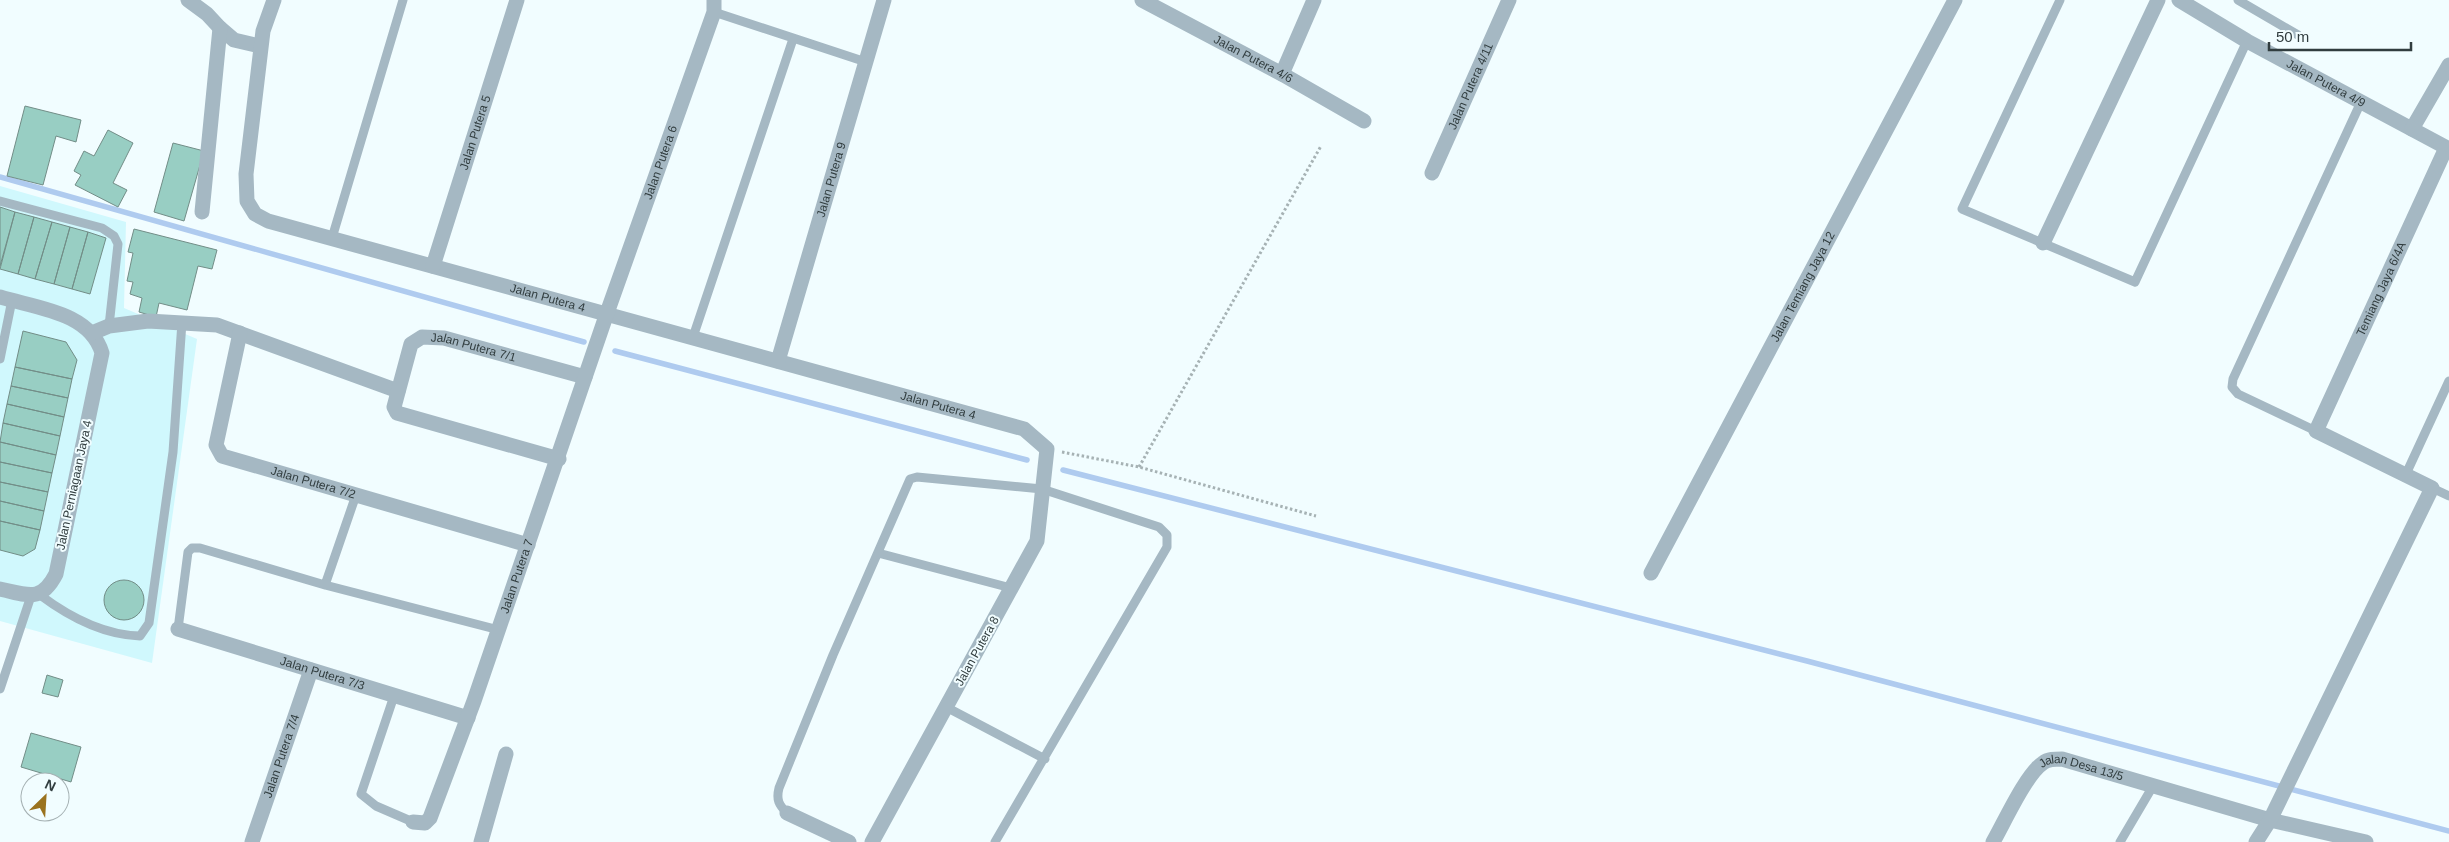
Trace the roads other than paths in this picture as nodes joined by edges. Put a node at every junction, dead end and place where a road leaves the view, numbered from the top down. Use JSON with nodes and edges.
{"nodes":[{"id":1,"x":188,"y":0,"type":"edge"},
{"id":2,"x":274,"y":0,"type":"edge"},
{"id":3,"x":403,"y":0,"type":"edge"},
{"id":4,"x":517,"y":0,"type":"edge"},
{"id":5,"x":884,"y":0,"type":"edge"},
{"id":6,"x":1314,"y":0,"type":"edge"},
{"id":7,"x":1509,"y":0,"type":"edge"},
{"id":8,"x":1955,"y":0,"type":"edge"},
{"id":9,"x":2060,"y":0,"type":"edge"},
{"id":10,"x":2158,"y":0,"type":"edge"},
{"id":11,"x":2179,"y":0,"type":"edge"},
{"id":12,"x":2238,"y":0,"type":"edge"},
{"id":13,"x":1150,"y":2,"type":"edge"},
{"id":14,"x":714,"y":6,"type":"edge"},
{"id":15,"x":208,"y":7,"type":"edge"},
{"id":16,"x":220,"y":28,"type":"junction"},
{"id":17,"x":2298,"y":35,"type":"dead end"},
{"id":18,"x":793,"y":39,"type":"junction"},
{"id":19,"x":2247,"y":41,"type":"junction"},
{"id":20,"x":260,"y":46,"type":"junction"},
{"id":21,"x":866,"y":62,"type":"junction"},
{"id":22,"x":2449,"y":65,"type":"edge"},
{"id":23,"x":1282,"y":74,"type":"junction"},
{"id":24,"x":2361,"y":102,"type":"junction"},
{"id":25,"x":1364,"y":121,"type":"dead end"},
{"id":26,"x":2412,"y":129,"type":"junction"},
{"id":27,"x":2447,"y":148,"type":"edge"},
{"id":28,"x":1432,"y":173,"type":"dead end"},
{"id":29,"x":0,"y":201,"type":"edge"},
{"id":30,"x":202,"y":212,"type":"dead end"},
{"id":31,"x":332,"y":238,"type":"junction"},
{"id":32,"x":2043,"y":244,"type":"junction"},
{"id":33,"x":433,"y":266,"type":"junction"},
{"id":34,"x":6,"y":298,"type":"edge"},
{"id":35,"x":607,"y":314,"type":"junction"},
{"id":36,"x":182,"y":322,"type":"junction"},
{"id":37,"x":109,"y":326,"type":"junction"},
{"id":38,"x":92,"y":332,"type":"junction"},
{"id":39,"x":240,"y":333,"type":"junction"},
{"id":40,"x":693,"y":337,"type":"junction"},
{"id":41,"x":0,"y":359,"type":"edge"},
{"id":42,"x":778,"y":361,"type":"junction"},
{"id":43,"x":585,"y":377,"type":"junction"},
{"id":44,"x":2449,"y":381,"type":"edge"},
{"id":45,"x":398,"y":391,"type":"junction"},
{"id":46,"x":2316,"y":431,"type":"junction"},
{"id":47,"x":1047,"y":449,"type":"joint"},
{"id":48,"x":559,"y":459,"type":"junction"},
{"id":49,"x":2406,"y":474,"type":"junction"},
{"id":50,"x":2432,"y":488,"type":"junction"},
{"id":51,"x":1042,"y":489,"type":"junction"},
{"id":52,"x":356,"y":495,"type":"junction"},
{"id":53,"x":2449,"y":496,"type":"edge"},
{"id":54,"x":528,"y":545,"type":"junction"},
{"id":55,"x":878,"y":553,"type":"junction"},
{"id":56,"x":1651,"y":573,"type":"dead end"},
{"id":57,"x":325,"y":585,"type":"junction"},
{"id":58,"x":1011,"y":588,"type":"junction"},
{"id":59,"x":0,"y":589,"type":"edge"},
{"id":60,"x":35,"y":595,"type":"junction"},
{"id":61,"x":178,"y":629,"type":"joint"},
{"id":62,"x":499,"y":630,"type":"junction"},
{"id":63,"x":311,"y":670,"type":"junction"},
{"id":64,"x":0,"y":689,"type":"edge"},
{"id":65,"x":394,"y":696,"type":"junction"},
{"id":66,"x":946,"y":707,"type":"junction"},
{"id":67,"x":468,"y":718,"type":"junction"},
{"id":68,"x":506,"y":754,"type":"dead end"},
{"id":69,"x":1045,"y":759,"type":"junction"},
{"id":70,"x":2153,"y":786,"type":"junction"},
{"id":71,"x":787,"y":813,"type":"joint"},
{"id":72,"x":2270,"y":820,"type":"junction"},
{"id":73,"x":413,"y":822,"type":"joint"},
{"id":74,"x":252,"y":842,"type":"edge"},
{"id":75,"x":481,"y":842,"type":"edge"},
{"id":76,"x":849,"y":842,"type":"edge"},
{"id":77,"x":872,"y":842,"type":"edge"},
{"id":78,"x":995,"y":842,"type":"edge"},
{"id":79,"x":1993,"y":842,"type":"edge"},
{"id":80,"x":2120,"y":842,"type":"edge"},
{"id":81,"x":2256,"y":842,"type":"edge"},
{"id":82,"x":2366,"y":842,"type":"edge"}],
"edges":[{"from":1,"to":15,"type":"street"},
{"from":2,"to":20,"type":"street","name":"Jalan Putera 4"},
{"from":3,"to":31,"type":"lane"},
{"from":4,"to":33,"type":"street","name":"Jalan Putera 5"},
{"from":5,"to":21,"type":"street","name":"Jalan Putera 9"},
{"from":6,"to":23,"type":"street"},
{"from":7,"to":28,"type":"street","name":"Jalan Putera 4/11"},
{"from":8,"to":56,"type":"street","name":"Jalan Temiang Jaya 12"},
{"from":9,"to":32,"type":"lane"},
{"from":10,"to":32,"type":"street"},
{"from":11,"to":19,"type":"street","name":"Jalan Putera 4/9"},
{"from":12,"to":17,"type":"lane"},
{"from":13,"to":23,"type":"street","name":"Jalan Putera 4/6"},
{"from":14,"to":18,"type":"lane"},
{"from":14,"to":35,"type":"street","name":"Jalan Putera 6"},
{"from":15,"to":16,"type":"street"},
{"from":16,"to":20,"type":"street"},
{"from":16,"to":30,"type":"street"},
{"from":18,"to":21,"type":"lane"},
{"from":18,"to":40,"type":"lane"},
{"from":19,"to":24,"type":"street","name":"Jalan Putera 4/9"},
{"from":19,"to":32,"type":"lane"},
{"from":20,"to":31,"type":"street","name":"Jalan Putera 4"},
{"from":21,"to":42,"type":"street","name":"Jalan Putera 9"},
{"from":22,"to":26,"type":"street"},
{"from":23,"to":25,"type":"street","name":"Jalan Putera 4/6"},
{"from":24,"to":26,"type":"street","name":"Jalan Putera 4/9"},
{"from":24,"to":46,"type":"lane"},
{"from":26,"to":27,"type":"street","name":"Jalan Putera 4/9"},
{"from":27,"to":46,"type":"street","name":"Temiang Jaya 6/4A"},
{"from":29,"to":37,"type":"lane"},
{"from":31,"to":33,"type":"street","name":"Jalan Putera 4"},
{"from":33,"to":35,"type":"street","name":"Jalan Putera 4"},
{"from":34,"to":38,"type":"street"},
{"from":34,"to":41,"type":"lane"},
{"from":35,"to":40,"type":"street","name":"Jalan Putera 4"},
{"from":35,"to":43,"type":"street","name":"Jalan Putera 7"},
{"from":36,"to":37,"type":"street"},
{"from":36,"to":39,"type":"street"},
{"from":36,"to":60,"type":"lane"},
{"from":37,"to":38,"type":"street"},
{"from":38,"to":60,"type":"street","name":"Jalan Perniagaan Jaya 4"},
{"from":39,"to":45,"type":"street"},
{"from":39,"to":52,"type":"street","name":"Jalan Putera 7/2"},
{"from":40,"to":42,"type":"street","name":"Jalan Putera 4"},
{"from":42,"to":47,"type":"street","name":"Jalan Putera 4"},
{"from":43,"to":45,"type":"street","name":"Jalan Putera 7/1"},
{"from":43,"to":48,"type":"street","name":"Jalan Putera 7"},
{"from":44,"to":49,"type":"lane"},
{"from":45,"to":48,"type":"street","name":"Jalan Putera 7/1"},
{"from":46,"to":49,"type":"street"},
{"from":47,"to":51,"type":"street","name":"Jalan Putera 8"},
{"from":48,"to":54,"type":"street","name":"Jalan Putera 7"},
{"from":49,"to":50,"type":"street"},
{"from":50,"to":53,"type":"lane"},
{"from":50,"to":72,"type":"street"},
{"from":51,"to":55,"type":"lane"},
{"from":51,"to":58,"type":"street","name":"Jalan Putera 8"},
{"from":51,"to":69,"type":"lane"},
{"from":52,"to":54,"type":"street","name":"Jalan Putera 7/2"},
{"from":52,"to":57,"type":"lane"},
{"from":54,"to":62,"type":"street","name":"Jalan Putera 7"},
{"from":55,"to":58,"type":"lane"},
{"from":55,"to":71,"type":"lane"},
{"from":57,"to":61,"type":"lane"},
{"from":57,"to":62,"type":"lane"},
{"from":58,"to":66,"type":"street","name":"Jalan Putera 8"},
{"from":59,"to":60,"type":"street"},
{"from":60,"to":64,"type":"lane"},
{"from":61,"to":63,"type":"street","name":"Jalan Putera 7/3"},
{"from":62,"to":67,"type":"street","name":"Jalan Putera 7"},
{"from":63,"to":65,"type":"street","name":"Jalan Putera 7/3"},
{"from":63,"to":74,"type":"street","name":"Jalan Putera 7/4"},
{"from":65,"to":67,"type":"street","name":"Jalan Putera 7/3"},
{"from":65,"to":73,"type":"lane"},
{"from":66,"to":69,"type":"lane"},
{"from":66,"to":77,"type":"street","name":"Jalan Putera 8"},
{"from":67,"to":73,"type":"street","name":"Jalan Putera 7"},
{"from":68,"to":75,"type":"street"},
{"from":69,"to":78,"type":"lane"},
{"from":70,"to":72,"type":"street","name":"Jalan Desa 13/5"},
{"from":70,"to":79,"type":"street","name":"Jalan Desa 13/5"},
{"from":70,"to":80,"type":"lane"},
{"from":71,"to":76,"type":"street"},
{"from":72,"to":81,"type":"street"},
{"from":72,"to":82,"type":"street","name":"Jalan Desa 13/5"}]}
